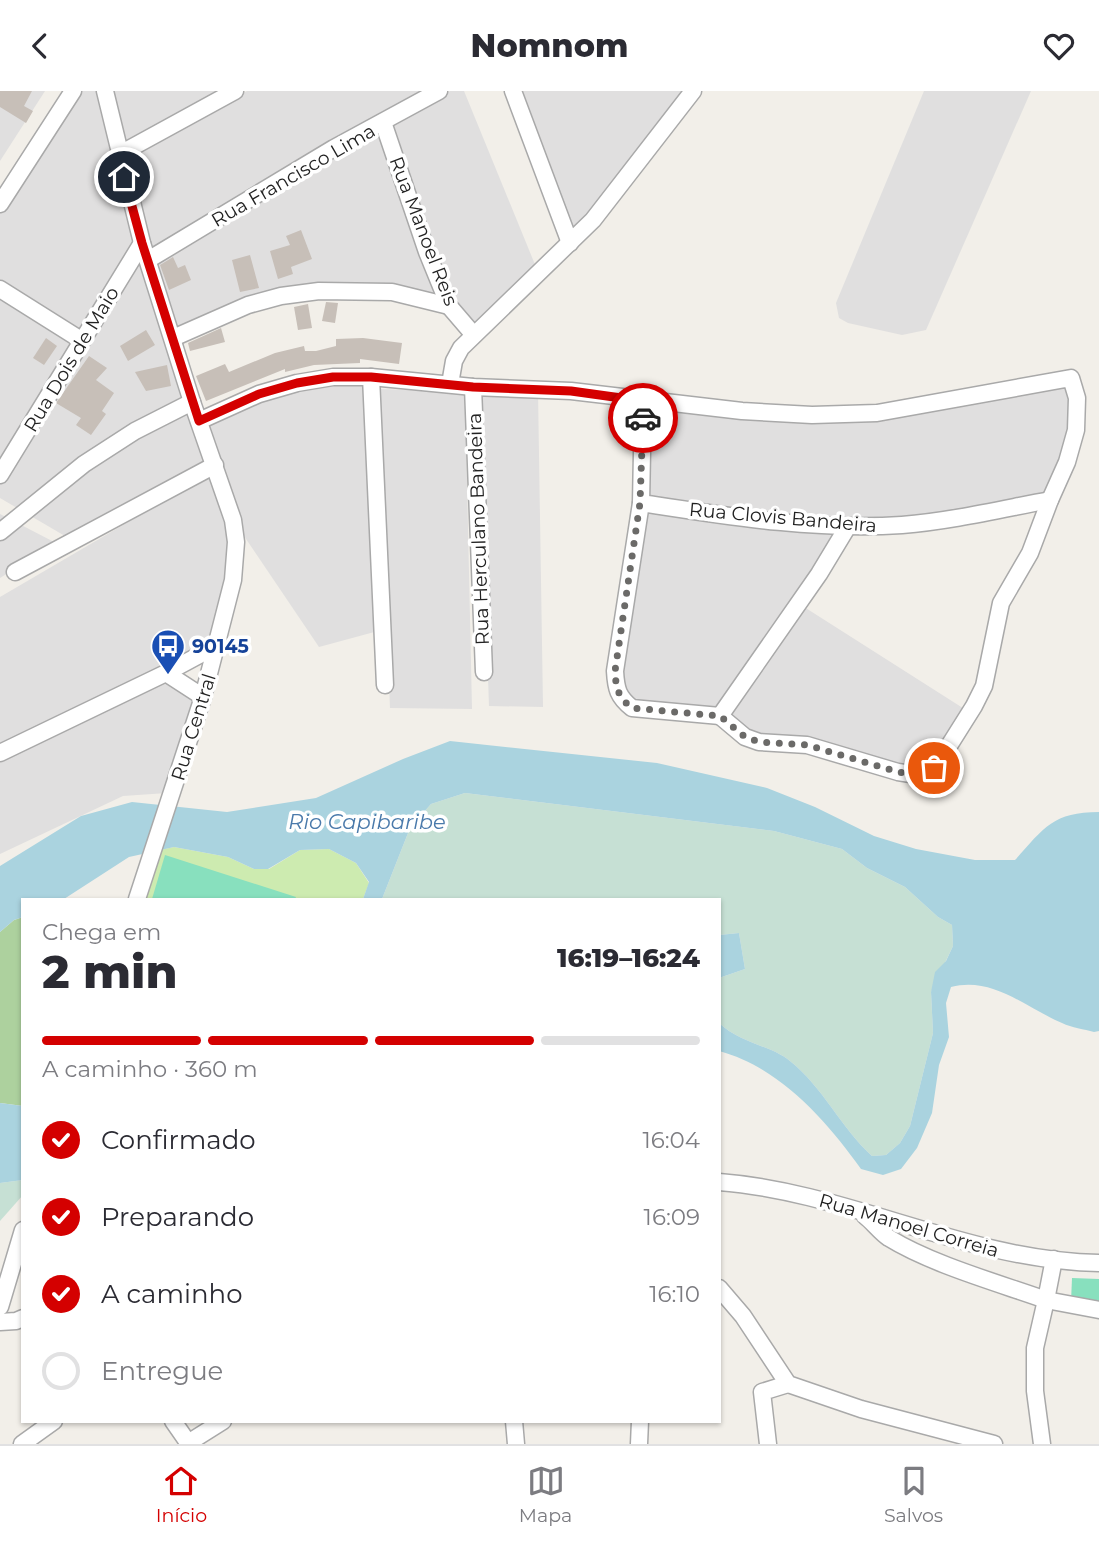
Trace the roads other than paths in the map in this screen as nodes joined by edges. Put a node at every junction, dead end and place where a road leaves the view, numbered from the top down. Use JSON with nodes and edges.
{"nodes":[{"id":1,"x":73,"y":91,"type":"edge"},
{"id":2,"x":105,"y":91,"type":"edge"},
{"id":3,"x":235,"y":91,"type":"edge"},
{"id":4,"x":439,"y":91,"type":"edge"},
{"id":5,"x":513,"y":91,"type":"edge"},
{"id":6,"x":693,"y":91,"type":"edge"},
{"id":7,"x":383,"y":122,"type":"junction"},
{"id":8,"x":118,"y":155,"type":"junction"},
{"id":9,"x":0,"y":204,"type":"edge"},
{"id":10,"x":142,"y":243,"type":"junction"},
{"id":11,"x":570,"y":243,"type":"junction"},
{"id":12,"x":148,"y":260,"type":"junction"},
{"id":13,"x":0,"y":289,"type":"edge"},
{"id":14,"x":449,"y":306,"type":"junction"},
{"id":15,"x":474,"y":334,"type":"junction"},
{"id":16,"x":173,"y":338,"type":"junction"},
{"id":17,"x":81,"y":340,"type":"junction"},
{"id":18,"x":371,"y":377,"type":"junction"},
{"id":19,"x":450,"y":384,"type":"junction"},
{"id":20,"x":473,"y":387,"type":"junction"},
{"id":21,"x":643,"y":401,"type":"junction"},
{"id":22,"x":192,"y":402,"type":"junction"},
{"id":23,"x":199,"y":421,"type":"junction"},
{"id":24,"x":215,"y":465,"type":"junction"},
{"id":25,"x":0,"y":475,"type":"edge"},
{"id":26,"x":1050,"y":499,"type":"junction"},
{"id":27,"x":640,"y":503,"type":"junction"},
{"id":28,"x":848,"y":526,"type":"junction"},
{"id":29,"x":0,"y":532,"type":"edge"},
{"id":30,"x":15,"y":572,"type":"dead end"},
{"id":31,"x":218,"y":645,"type":"junction"},
{"id":32,"x":484,"y":672,"type":"dead end"},
{"id":33,"x":166,"y":673,"type":"junction"},
{"id":34,"x":385,"y":685,"type":"dead end"},
{"id":35,"x":203,"y":697,"type":"junction"},
{"id":36,"x":720,"y":716,"type":"junction"},
{"id":37,"x":0,"y":753,"type":"edge"},
{"id":38,"x":136,"y":898,"type":"edge"},
{"id":39,"x":721,"y":1182,"type":"edge"},
{"id":40,"x":858,"y":1210,"type":"junction"},
{"id":41,"x":21,"y":1237,"type":"edge"},
{"id":42,"x":1054,"y":1259,"type":"junction"},
{"id":43,"x":1099,"y":1263,"type":"edge"},
{"id":44,"x":721,"y":1290,"type":"edge"},
{"id":45,"x":1046,"y":1300,"type":"junction"},
{"id":46,"x":0,"y":1307,"type":"edge"},
{"id":47,"x":1099,"y":1310,"type":"edge"},
{"id":48,"x":21,"y":1318,"type":"edge"},
{"id":49,"x":0,"y":1322,"type":"edge"},
{"id":50,"x":788,"y":1384,"type":"junction"},
{"id":51,"x":51,"y":1423,"type":"edge"},
{"id":52,"x":174,"y":1423,"type":"edge"},
{"id":53,"x":220,"y":1423,"type":"edge"},
{"id":54,"x":514,"y":1423,"type":"edge"},
{"id":55,"x":640,"y":1423,"type":"edge"},
{"id":56,"x":955,"y":1439,"type":"edge"},
{"id":57,"x":188,"y":1443,"type":"edge"},
{"id":58,"x":22,"y":1444,"type":"edge"},
{"id":59,"x":516,"y":1444,"type":"edge"},
{"id":60,"x":639,"y":1444,"type":"edge"},
{"id":61,"x":768,"y":1444,"type":"edge"},
{"id":62,"x":994,"y":1444,"type":"edge"},
{"id":63,"x":1042,"y":1444,"type":"edge"}],
"edges":[{"from":1,"to":9,"type":"street"},
{"from":2,"to":8,"type":"street","name":"Rua Central"},
{"from":3,"to":8,"type":"street"},
{"from":4,"to":7,"type":"street","name":"Rua Francisco Lima"},
{"from":5,"to":11,"type":"street"},
{"from":6,"to":11,"type":"street"},
{"from":7,"to":12,"type":"street","name":"Rua Francisco Lima"},
{"from":7,"to":14,"type":"street","name":"Rua Manoel Reis"},
{"from":8,"to":10,"type":"street","name":"Rua Central"},
{"from":10,"to":12,"type":"street","name":"Rua Central"},
{"from":10,"to":17,"type":"street","name":"Rua Dois de Maio"},
{"from":11,"to":15,"type":"street"},
{"from":12,"to":16,"type":"street","name":"Rua Central"},
{"from":13,"to":17,"type":"street"},
{"from":14,"to":15,"type":"street","name":"Rua Manoel Reis"},
{"from":14,"to":16,"type":"street"},
{"from":15,"to":19,"type":"street"},
{"from":16,"to":22,"type":"street","name":"Rua Central"},
{"from":17,"to":25,"type":"street","name":"Rua Dois de Maio"},
{"from":18,"to":19,"type":"street"},
{"from":18,"to":23,"type":"street"},
{"from":18,"to":34,"type":"street"},
{"from":19,"to":20,"type":"street"},
{"from":20,"to":21,"type":"street"},
{"from":20,"to":32,"type":"street","name":"Rua Herculano Bandeira"},
{"from":21,"to":26,"type":"street"},
{"from":21,"to":27,"type":"street"},
{"from":22,"to":23,"type":"street","name":"Rua Central"},
{"from":22,"to":29,"type":"street"},
{"from":23,"to":24,"type":"street","name":"Rua Central"},
{"from":24,"to":30,"type":"street"},
{"from":24,"to":31,"type":"street","name":"Rua Central"},
{"from":26,"to":28,"type":"street","name":"Rua Clovis Bandeira"},
{"from":26,"to":36,"type":"street"},
{"from":27,"to":28,"type":"street","name":"Rua Clovis Bandeira"},
{"from":27,"to":36,"type":"street"},
{"from":28,"to":36,"type":"street"},
{"from":31,"to":33,"type":"street"},
{"from":31,"to":35,"type":"street","name":"Rua Central"},
{"from":33,"to":35,"type":"street"},
{"from":33,"to":37,"type":"street"},
{"from":35,"to":38,"type":"street","name":"Rua Central"},
{"from":39,"to":40,"type":"street","name":"Rua Manoel Correia"},
{"from":40,"to":42,"type":"street","name":"Rua Manoel Correia"},
{"from":40,"to":45,"type":"street"},
{"from":41,"to":46,"type":"street"},
{"from":42,"to":43,"type":"street","name":"Rua Manoel Correia"},
{"from":42,"to":45,"type":"street"},
{"from":44,"to":50,"type":"street"},
{"from":45,"to":47,"type":"street"},
{"from":45,"to":63,"type":"street"},
{"from":48,"to":49,"type":"street"},
{"from":50,"to":56,"type":"street"},
{"from":50,"to":61,"type":"street"},
{"from":51,"to":58,"type":"street"},
{"from":52,"to":57,"type":"street"},
{"from":53,"to":57,"type":"street"},
{"from":54,"to":59,"type":"street"},
{"from":55,"to":60,"type":"street"},
{"from":56,"to":62,"type":"street"}]}
